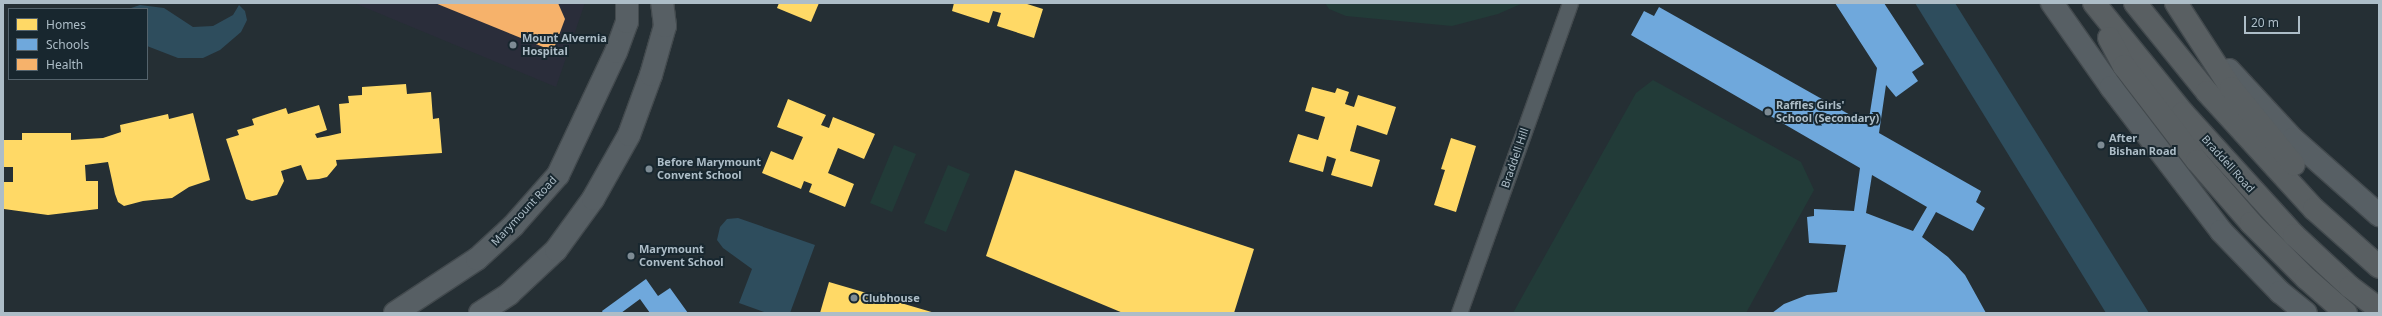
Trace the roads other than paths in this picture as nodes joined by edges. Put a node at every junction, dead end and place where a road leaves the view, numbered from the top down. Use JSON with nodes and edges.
{"nodes":[{"id":1,"x":627,"y":3,"type":"edge"},
{"id":2,"x":662,"y":3,"type":"edge"},
{"id":3,"x":1570,"y":3,"type":"edge"},
{"id":4,"x":2052,"y":3,"type":"edge"},
{"id":5,"x":2091,"y":3,"type":"edge"},
{"id":6,"x":2094,"y":3,"type":"edge"},
{"id":7,"x":2135,"y":3,"type":"edge"},
{"id":8,"x":2176,"y":3,"type":"edge"},
{"id":9,"x":2379,"y":215,"type":"edge"},
{"id":10,"x":2379,"y":256,"type":"edge"},
{"id":11,"x":2379,"y":267,"type":"edge"},
{"id":12,"x":2280,"y":292,"type":"junction"},
{"id":13,"x":2379,"y":309,"type":"edge"},
{"id":14,"x":395,"y":313,"type":"edge"},
{"id":15,"x":480,"y":313,"type":"edge"},
{"id":16,"x":1459,"y":313,"type":"edge"},
{"id":17,"x":2284,"y":313,"type":"edge"},
{"id":18,"x":2306,"y":313,"type":"edge"},
{"id":19,"x":2346,"y":313,"type":"edge"}],
"edges":[{"from":1,"to":14,"type":"main road","name":"Marymount Road"},
{"from":2,"to":15,"type":"main road"},
{"from":3,"to":16,"type":"street","name":"Braddell Hill"},
{"from":4,"to":12,"type":"main road"},
{"from":5,"to":19,"type":"highway"},
{"from":6,"to":13,"type":"highway","name":"Braddell Road"},
{"from":7,"to":11,"type":"highway"},
{"from":8,"to":9,"type":"main road"},
{"from":8,"to":10,"type":"highway"},
{"from":12,"to":17,"type":"street"},
{"from":12,"to":18,"type":"main road"}]}
